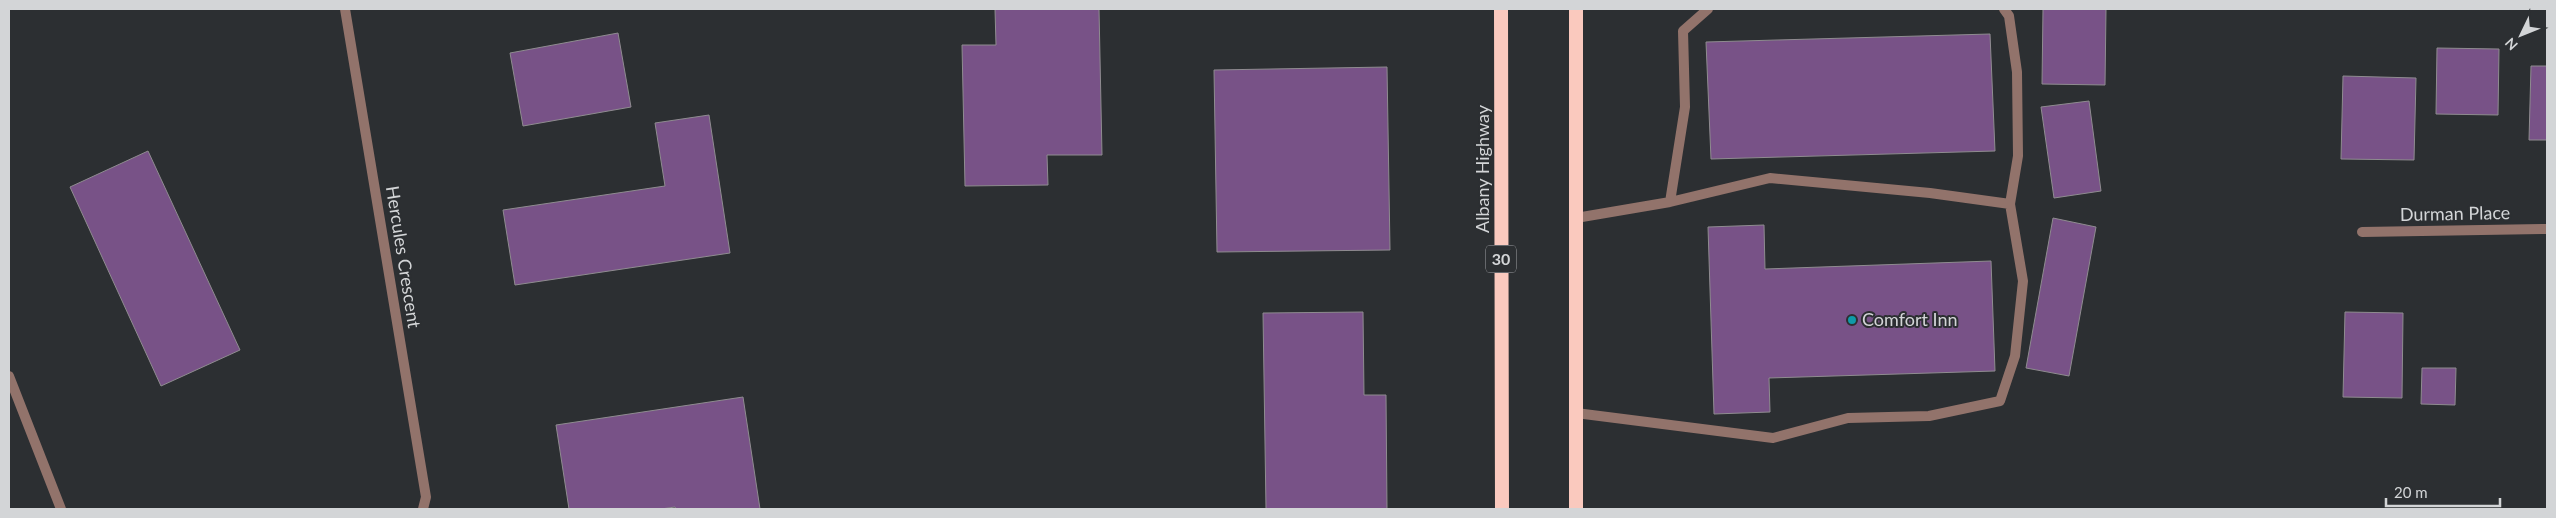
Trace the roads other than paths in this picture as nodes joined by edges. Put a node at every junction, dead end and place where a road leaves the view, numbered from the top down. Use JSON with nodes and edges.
{"nodes":[{"id":1,"x":345,"y":9,"type":"edge"},
{"id":2,"x":1501,"y":9,"type":"edge"},
{"id":3,"x":1576,"y":9,"type":"edge"},
{"id":4,"x":1708,"y":9,"type":"edge"},
{"id":5,"x":2004,"y":9,"type":"edge"},
{"id":6,"x":1670,"y":202,"type":"junction"},
{"id":7,"x":2010,"y":204,"type":"junction"},
{"id":8,"x":1576,"y":218,"type":"junction"},
{"id":9,"x":2547,"y":229,"type":"edge"},
{"id":10,"x":2362,"y":232,"type":"dead end"},
{"id":11,"x":9,"y":376,"type":"edge"},
{"id":12,"x":1576,"y":413,"type":"junction"},
{"id":13,"x":61,"y":509,"type":"edge"},
{"id":14,"x":422,"y":509,"type":"edge"},
{"id":15,"x":1502,"y":509,"type":"edge"},
{"id":16,"x":1576,"y":509,"type":"edge"}],
"edges":[{"from":1,"to":14,"type":"street","name":"Hercules Crescent"},
{"from":2,"to":15,"type":"highway","name":"Albany Highway","number":"30"},
{"from":3,"to":8,"type":"highway"},
{"from":4,"to":6,"type":"street"},
{"from":5,"to":7,"type":"street"},
{"from":6,"to":7,"type":"street"},
{"from":6,"to":8,"type":"street"},
{"from":7,"to":12,"type":"street"},
{"from":8,"to":12,"type":"highway"},
{"from":9,"to":10,"type":"street","name":"Durman Place"},
{"from":11,"to":13,"type":"street"},
{"from":12,"to":16,"type":"highway"}]}
